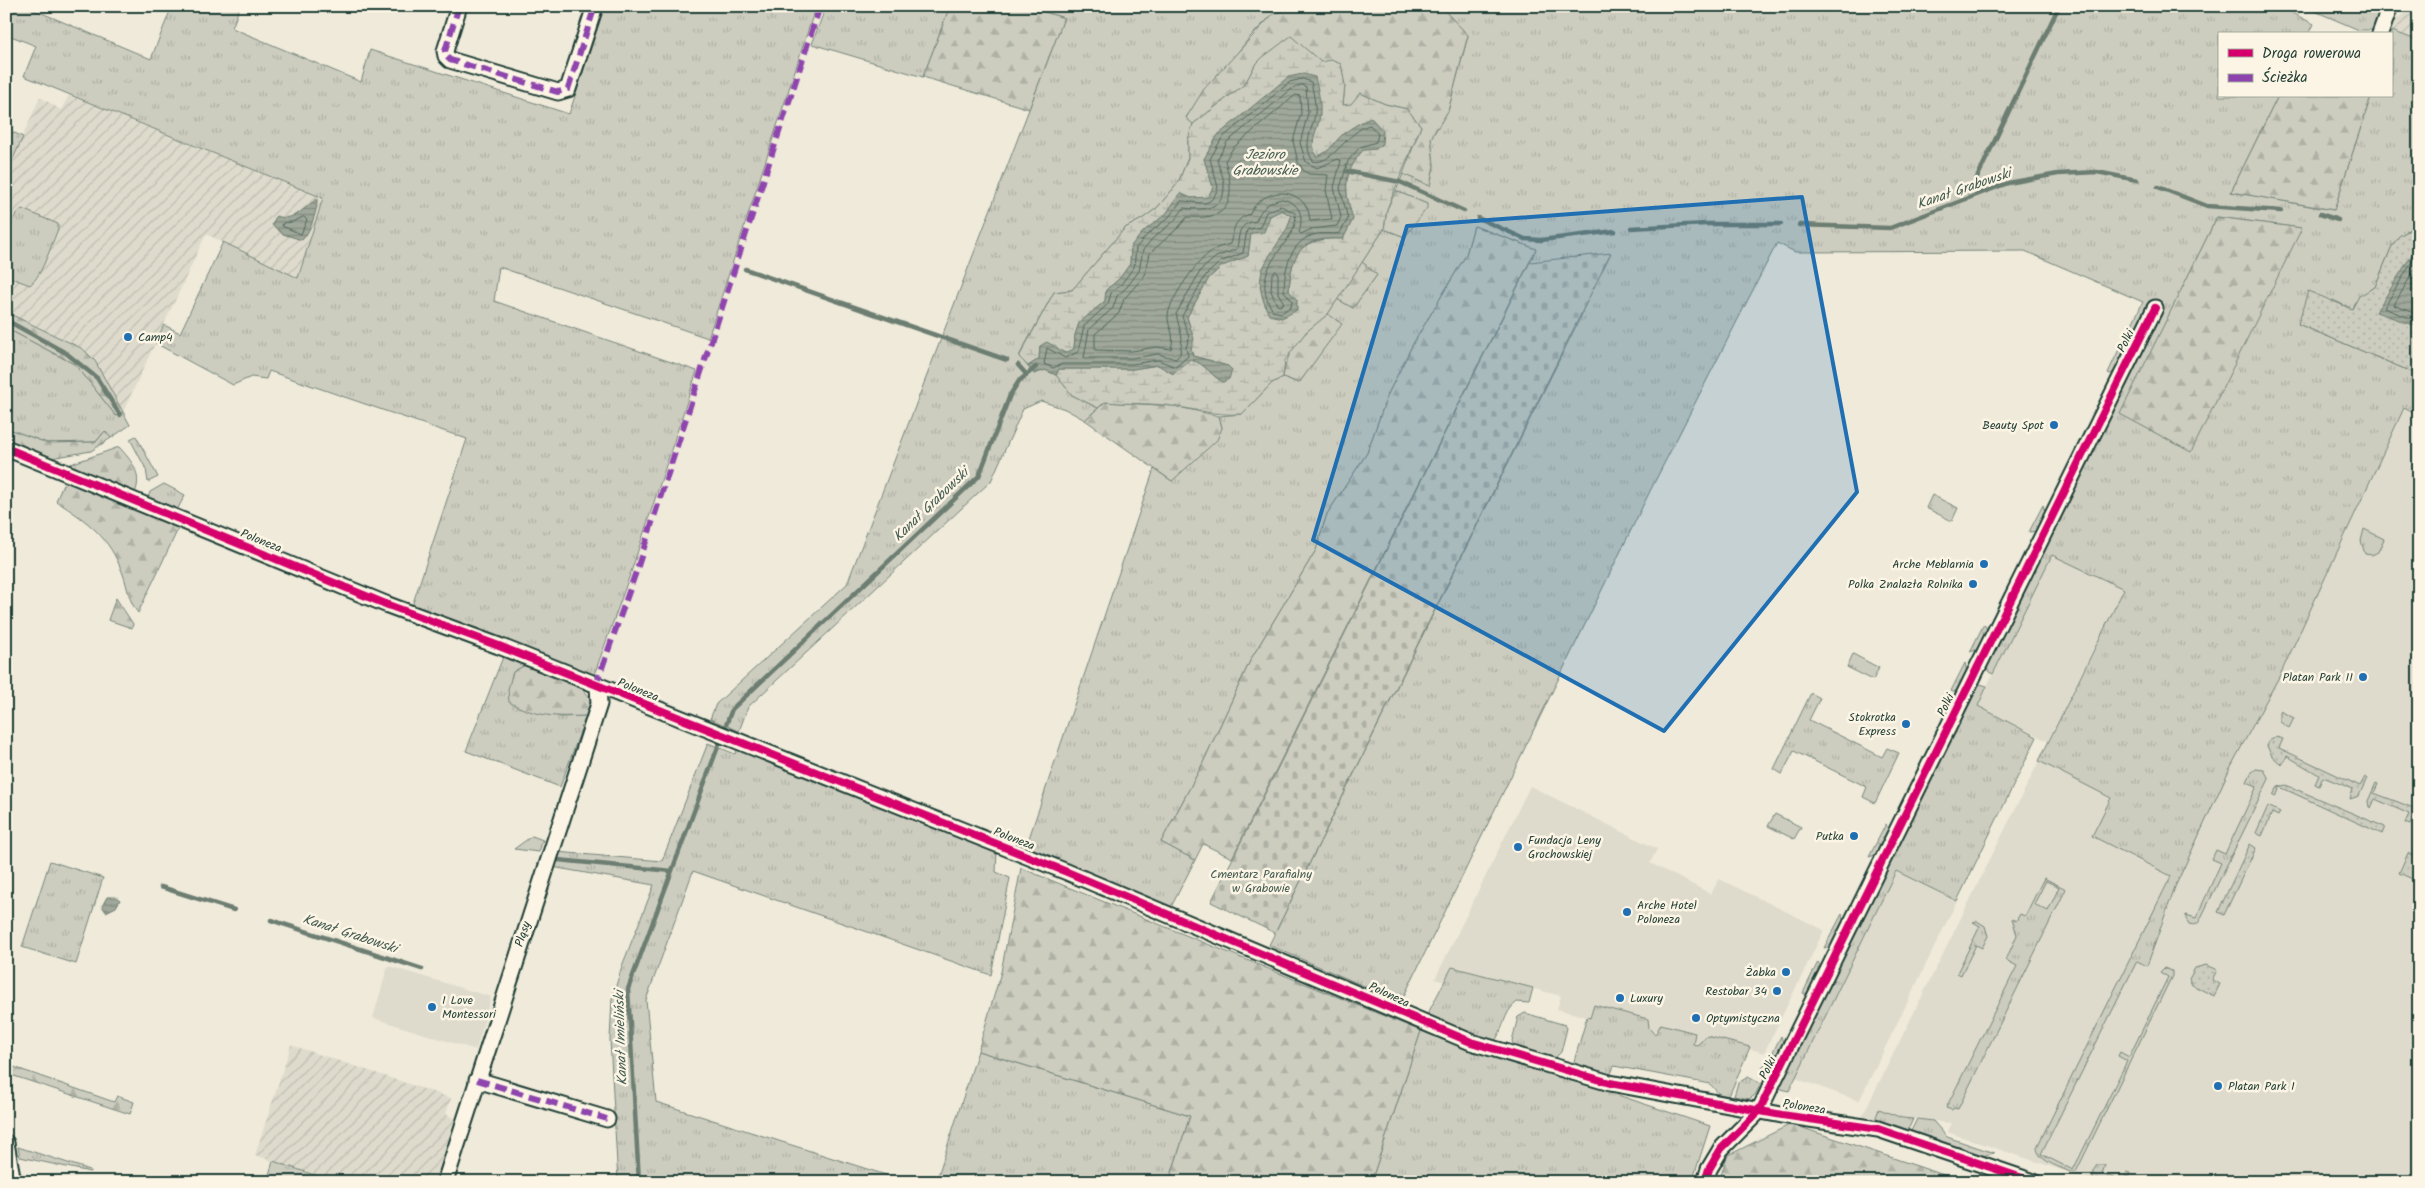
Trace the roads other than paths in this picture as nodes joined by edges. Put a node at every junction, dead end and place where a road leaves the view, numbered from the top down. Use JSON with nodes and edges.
{"nodes":[{"id":1,"x":460,"y":6,"type":"edge"},
{"id":2,"x":595,"y":6,"type":"edge"},
{"id":3,"x":2390,"y":6,"type":"edge"},
{"id":4,"x":2381,"y":32,"type":"edge"},
{"id":5,"x":2155,"y":308,"type":"dead end"},
{"id":6,"x":6,"y":448,"type":"edge"},
{"id":7,"x":598,"y":686,"type":"junction"},
{"id":8,"x":477,"y":1080,"type":"junction"},
{"id":9,"x":1759,"y":1111,"type":"junction"},
{"id":10,"x":607,"y":1119,"type":"dead end"},
{"id":11,"x":6,"y":1143,"type":"edge"},
{"id":12,"x":13,"y":1182,"type":"edge"},
{"id":13,"x":445,"y":1182,"type":"edge"},
{"id":14,"x":1705,"y":1182,"type":"edge"},
{"id":15,"x":2034,"y":1182,"type":"edge"}],
"edges":[{"from":1,"to":2,"type":"street"},
{"from":3,"to":4,"type":"street"},
{"from":5,"to":9,"type":"street","name":"Polki"},
{"from":6,"to":7,"type":"street","name":"Poloneza"},
{"from":7,"to":8,"type":"street","name":"Pląsy"},
{"from":7,"to":9,"type":"street","name":"Poloneza"},
{"from":8,"to":10,"type":"street"},
{"from":8,"to":13,"type":"street","name":"Pląsy"},
{"from":9,"to":14,"type":"street","name":"Polki"},
{"from":9,"to":15,"type":"street","name":"Poloneza"},
{"from":11,"to":12,"type":"street"}]}
